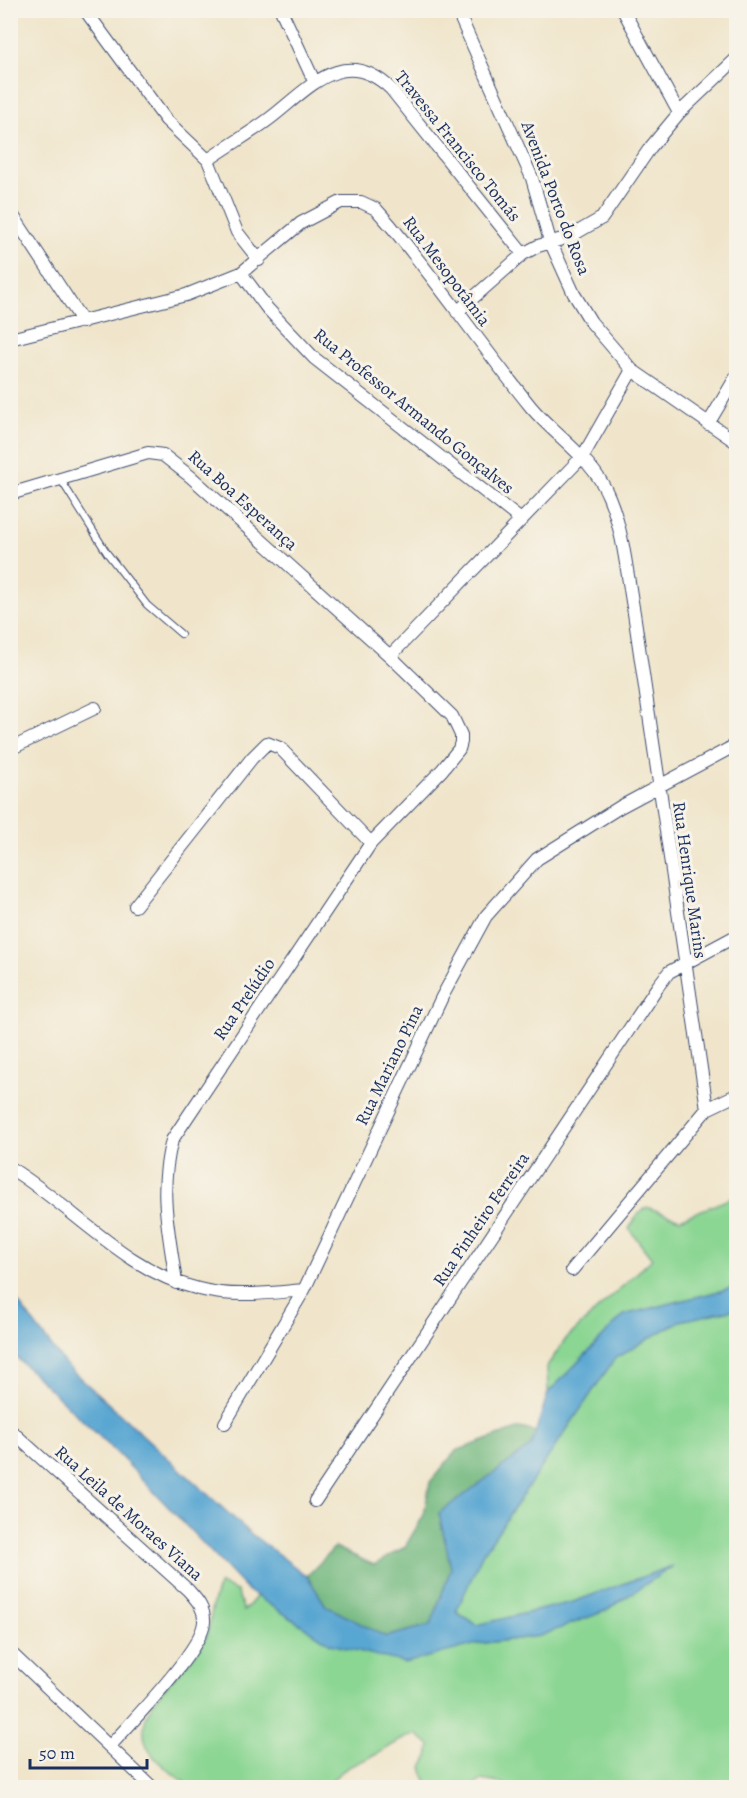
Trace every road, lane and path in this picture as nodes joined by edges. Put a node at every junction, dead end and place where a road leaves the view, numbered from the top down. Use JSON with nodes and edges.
{"nodes":[{"id":1,"x":85,"y":10,"type":"edge"},
{"id":2,"x":281,"y":10,"type":"edge"},
{"id":3,"x":457,"y":10,"type":"edge"},
{"id":4,"x":623,"y":10,"type":"edge"},
{"id":5,"x":736,"y":59,"type":"edge"},
{"id":6,"x":314,"y":81,"type":"junction"},
{"id":7,"x":679,"y":113,"type":"junction"},
{"id":8,"x":208,"y":159,"type":"junction"},
{"id":9,"x":10,"y":211,"type":"edge"},
{"id":10,"x":550,"y":242,"type":"junction"},
{"id":11,"x":523,"y":254,"type":"junction"},
{"id":12,"x":259,"y":260,"type":"junction"},
{"id":13,"x":241,"y":273,"type":"junction"},
{"id":14,"x":457,"y":312,"type":"junction"},
{"id":15,"x":83,"y":322,"type":"junction"},
{"id":16,"x":10,"y":339,"type":"edge"},
{"id":17,"x":632,"y":370,"type":"junction"},
{"id":18,"x":736,"y":377,"type":"edge"},
{"id":19,"x":708,"y":424,"type":"junction"},
{"id":20,"x":736,"y":442,"type":"edge"},
{"id":21,"x":583,"y":456,"type":"junction"},
{"id":22,"x":61,"y":479,"type":"junction"},
{"id":23,"x":10,"y":494,"type":"edge"},
{"id":24,"x":521,"y":520,"type":"junction"},
{"id":25,"x":181,"y":633,"type":"dead end"},
{"id":26,"x":390,"y":656,"type":"junction"},
{"id":27,"x":95,"y":708,"type":"dead end"},
{"id":28,"x":736,"y":745,"type":"edge"},
{"id":29,"x":10,"y":749,"type":"edge"},
{"id":30,"x":442,"y":770,"type":"joint"},
{"id":31,"x":659,"y":788,"type":"junction"},
{"id":32,"x":371,"y":843,"type":"junction"},
{"id":33,"x":135,"y":906,"type":"dead end"},
{"id":34,"x":736,"y":936,"type":"edge"},
{"id":35,"x":683,"y":963,"type":"junction"},
{"id":36,"x":736,"y":1095,"type":"edge"},
{"id":37,"x":707,"y":1109,"type":"junction"},
{"id":38,"x":10,"y":1168,"type":"edge"},
{"id":39,"x":572,"y":1270,"type":"dead end"},
{"id":40,"x":176,"y":1282,"type":"junction"},
{"id":41,"x":304,"y":1290,"type":"junction"},
{"id":42,"x":225,"y":1423,"type":"dead end"},
{"id":43,"x":10,"y":1430,"type":"edge"},
{"id":44,"x":315,"y":1501,"type":"dead end"},
{"id":45,"x":10,"y":1652,"type":"edge"},
{"id":46,"x":111,"y":1745,"type":"junction"},
{"id":47,"x":147,"y":1785,"type":"edge"}],
"edges":[{"from":1,"to":8,"type":"street"},
{"from":2,"to":6,"type":"street"},
{"from":3,"to":10,"type":"street","name":"Avenida Porto do Rosa"},
{"from":4,"to":7,"type":"street"},
{"from":5,"to":7,"type":"street"},
{"from":6,"to":8,"type":"street","name":"Travessa Francisco Tomás"},
{"from":6,"to":11,"type":"street","name":"Travessa Francisco Tomás"},
{"from":7,"to":10,"type":"street"},
{"from":8,"to":12,"type":"street"},
{"from":9,"to":15,"type":"street"},
{"from":10,"to":11,"type":"street"},
{"from":10,"to":17,"type":"street","name":"Avenida Porto do Rosa"},
{"from":11,"to":14,"type":"street"},
{"from":12,"to":13,"type":"street","name":"Rua Mesopotâmia"},
{"from":12,"to":14,"type":"street","name":"Rua Mesopotâmia"},
{"from":13,"to":15,"type":"street","name":"Rua Mesopotâmia"},
{"from":13,"to":24,"type":"street","name":"Rua Professor Armando Gonçalves"},
{"from":14,"to":21,"type":"street","name":"Rua Mesopotâmia"},
{"from":15,"to":16,"type":"street","name":"Rua Mesopotâmia"},
{"from":17,"to":19,"type":"street","name":"Avenida Porto do Rosa"},
{"from":17,"to":21,"type":"street"},
{"from":18,"to":19,"type":"street"},
{"from":19,"to":20,"type":"street","name":"Avenida Porto do Rosa"},
{"from":21,"to":24,"type":"street"},
{"from":21,"to":31,"type":"street","name":"Rua Henrique Marins"},
{"from":22,"to":23,"type":"street","name":"Rua Boa Esperança"},
{"from":22,"to":25,"type":"lane"},
{"from":22,"to":26,"type":"street","name":"Rua Boa Esperança"},
{"from":24,"to":26,"type":"street"},
{"from":26,"to":30,"type":"street","name":"Rua Boa Esperança"},
{"from":27,"to":29,"type":"street"},
{"from":28,"to":31,"type":"street","name":"Rua Mariano Pina"},
{"from":30,"to":32,"type":"street","name":"Rua Prelúdio"},
{"from":31,"to":35,"type":"street","name":"Rua Henrique Marins"},
{"from":31,"to":41,"type":"street","name":"Rua Mariano Pina"},
{"from":32,"to":33,"type":"street"},
{"from":32,"to":40,"type":"street","name":"Rua Prelúdio"},
{"from":34,"to":35,"type":"street","name":"Rua Pinheiro Ferreira"},
{"from":35,"to":37,"type":"street","name":"Rua Henrique Marins"},
{"from":35,"to":44,"type":"street","name":"Rua Pinheiro Ferreira"},
{"from":36,"to":37,"type":"street"},
{"from":37,"to":39,"type":"street"},
{"from":38,"to":40,"type":"street"},
{"from":40,"to":41,"type":"street"},
{"from":41,"to":42,"type":"street","name":"Rua Mariano Pina"},
{"from":43,"to":46,"type":"street","name":"Rua Leila de Moraes Viana"},
{"from":45,"to":46,"type":"street"},
{"from":46,"to":47,"type":"street"}]}
